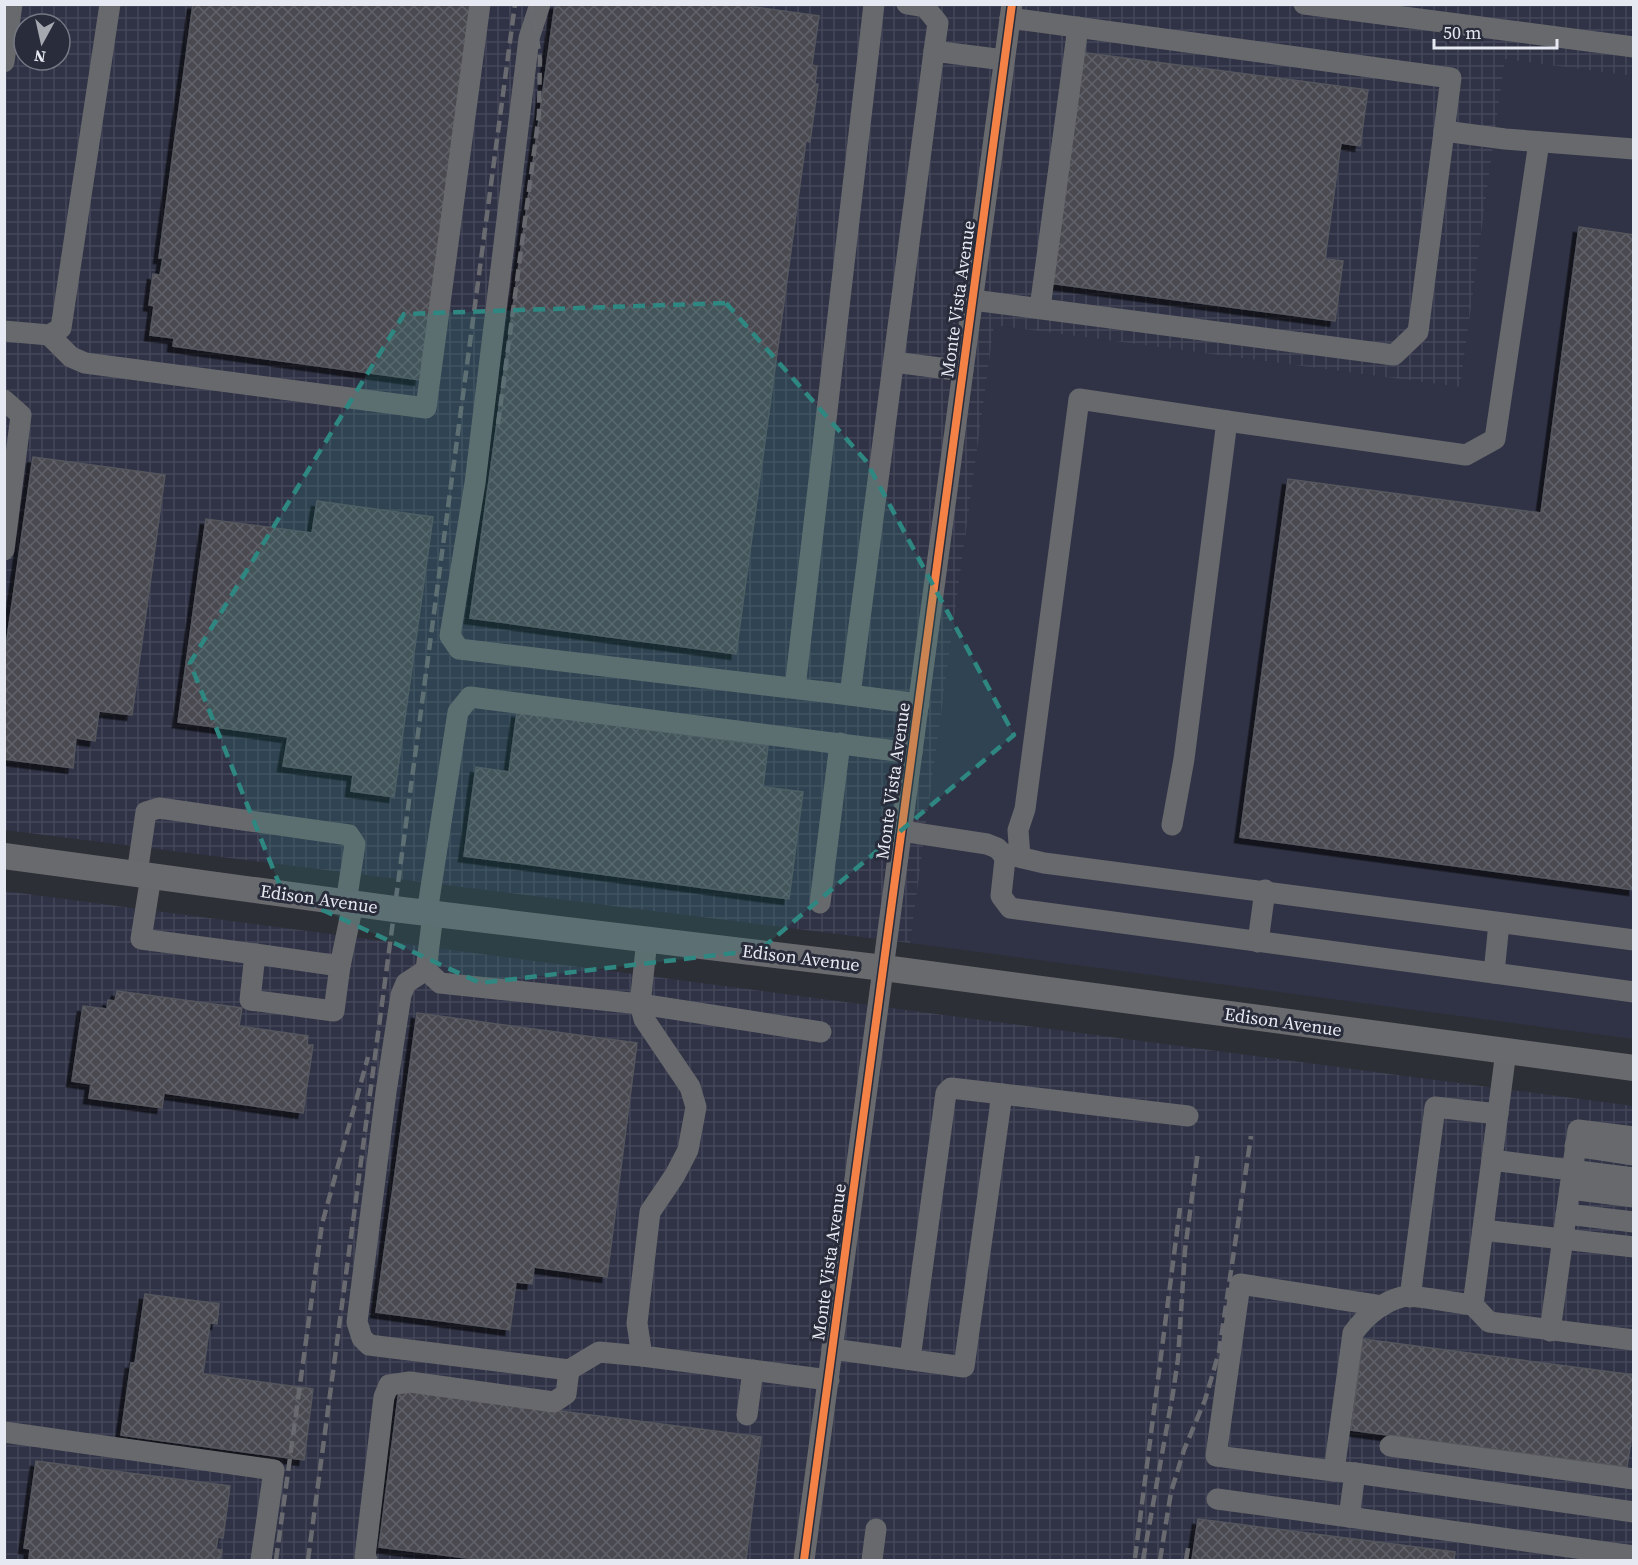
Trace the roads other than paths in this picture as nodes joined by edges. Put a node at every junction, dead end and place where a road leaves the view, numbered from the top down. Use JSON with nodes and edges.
{"nodes":[{"id":1,"x":12,"y":4,"type":"edge"},
{"id":2,"x":110,"y":4,"type":"edge"},
{"id":3,"x":480,"y":4,"type":"edge"},
{"id":4,"x":540,"y":4,"type":"edge"},
{"id":5,"x":874,"y":4,"type":"edge"},
{"id":6,"x":907,"y":4,"type":"edge"},
{"id":7,"x":1304,"y":4,"type":"edge"},
{"id":8,"x":1011,"y":11,"type":"edge"},
{"id":9,"x":1078,"y":27,"type":"junction"},
{"id":10,"x":1634,"y":47,"type":"edge"},
{"id":11,"x":934,"y":51,"type":"junction"},
{"id":12,"x":1004,"y":60,"type":"junction"},
{"id":13,"x":4,"y":62,"type":"edge"},
{"id":14,"x":1444,"y":131,"type":"junction"},
{"id":15,"x":1539,"y":142,"type":"junction"},
{"id":16,"x":1634,"y":149,"type":"edge"},
{"id":17,"x":973,"y":300,"type":"junction"},
{"id":18,"x":1040,"y":308,"type":"junction"},
{"id":19,"x":4,"y":331,"type":"edge"},
{"id":20,"x":50,"y":335,"type":"junction"},
{"id":21,"x":894,"y":362,"type":"junction"},
{"id":22,"x":963,"y":371,"type":"junction"},
{"id":23,"x":4,"y":400,"type":"edge"},
{"id":24,"x":1227,"y":421,"type":"junction"},
{"id":25,"x":4,"y":550,"type":"edge"},
{"id":26,"x":795,"y":688,"type":"junction"},
{"id":27,"x":850,"y":695,"type":"junction"},
{"id":28,"x":919,"y":704,"type":"junction"},
{"id":29,"x":840,"y":744,"type":"junction"},
{"id":30,"x":912,"y":753,"type":"junction"},
{"id":31,"x":1172,"y":825,"type":"dead end"},
{"id":32,"x":902,"y":831,"type":"junction"},
{"id":33,"x":1011,"y":855,"type":"junction"},
{"id":34,"x":4,"y":856,"type":"edge"},
{"id":35,"x":144,"y":875,"type":"junction"},
{"id":36,"x":1265,"y":891,"type":"junction"},
{"id":37,"x":350,"y":903,"type":"junction"},
{"id":38,"x":820,"y":903,"type":"dead end"},
{"id":39,"x":430,"y":914,"type":"junction"},
{"id":40,"x":1499,"y":923,"type":"junction"},
{"id":41,"x":647,"y":940,"type":"junction"},
{"id":42,"x":1634,"y":940,"type":"edge"},
{"id":43,"x":1258,"y":942,"type":"junction"},
{"id":44,"x":255,"y":954,"type":"junction"},
{"id":45,"x":340,"y":966,"type":"junction"},
{"id":46,"x":884,"y":968,"type":"junction"},
{"id":47,"x":426,"y":970,"type":"junction"},
{"id":48,"x":1494,"y":973,"type":"junction"},
{"id":49,"x":1634,"y":992,"type":"edge"},
{"id":50,"x":640,"y":1004,"type":"junction"},
{"id":51,"x":821,"y":1032,"type":"dead end"},
{"id":52,"x":1506,"y":1051,"type":"junction"},
{"id":53,"x":1634,"y":1068,"type":"edge"},
{"id":54,"x":1002,"y":1094,"type":"junction"},
{"id":55,"x":1498,"y":1114,"type":"junction"},
{"id":56,"x":1188,"y":1116,"type":"dead end"},
{"id":57,"x":1634,"y":1137,"type":"edge"},
{"id":58,"x":1575,"y":1146,"type":"junction"},
{"id":59,"x":1634,"y":1155,"type":"edge"},
{"id":60,"x":1492,"y":1160,"type":"junction"},
{"id":61,"x":1634,"y":1178,"type":"edge"},
{"id":62,"x":1571,"y":1179,"type":"junction"},
{"id":63,"x":1634,"y":1197,"type":"edge"},
{"id":64,"x":1566,"y":1214,"type":"junction"},
{"id":65,"x":1634,"y":1222,"type":"edge"},
{"id":66,"x":1483,"y":1230,"type":"junction"},
{"id":67,"x":1563,"y":1238,"type":"junction"},
{"id":68,"x":1634,"y":1247,"type":"edge"},
{"id":69,"x":1410,"y":1297,"type":"junction"},
{"id":70,"x":1473,"y":1305,"type":"junction"},
{"id":71,"x":1382,"y":1306,"type":"junction"},
{"id":72,"x":1550,"y":1331,"type":"junction"},
{"id":73,"x":1634,"y":1340,"type":"edge"},
{"id":74,"x":832,"y":1349,"type":"junction"},
{"id":75,"x":642,"y":1356,"type":"junction"},
{"id":76,"x":910,"y":1359,"type":"junction"},
{"id":77,"x":569,"y":1370,"type":"junction"},
{"id":78,"x":753,"y":1371,"type":"junction"},
{"id":79,"x":829,"y":1380,"type":"junction"},
{"id":80,"x":747,"y":1415,"type":"dead end"},
{"id":81,"x":4,"y":1432,"type":"edge"},
{"id":82,"x":1390,"y":1446,"type":"dead end"},
{"id":83,"x":1344,"y":1472,"type":"junction"},
{"id":84,"x":1634,"y":1479,"type":"edge"},
{"id":85,"x":1217,"y":1499,"type":"dead end"},
{"id":86,"x":1634,"y":1512,"type":"edge"},
{"id":87,"x":1349,"y":1517,"type":"junction"},
{"id":88,"x":876,"y":1529,"type":"dead end"},
{"id":89,"x":1523,"y":1551,"type":"edge"},
{"id":90,"x":1634,"y":1556,"type":"edge"},
{"id":91,"x":261,"y":1560,"type":"edge"},
{"id":92,"x":367,"y":1560,"type":"edge"},
{"id":93,"x":804,"y":1560,"type":"edge"},
{"id":94,"x":872,"y":1560,"type":"edge"}],
"edges":[{"from":1,"to":13,"type":"street"},
{"from":2,"to":20,"type":"street"},
{"from":3,"to":20,"type":"street"},
{"from":4,"to":26,"type":"street"},
{"from":5,"to":26,"type":"street"},
{"from":6,"to":11,"type":"street"},
{"from":7,"to":10,"type":"street"},
{"from":8,"to":9,"type":"street"},
{"from":8,"to":12,"type":"street","name":"Monte Vista Avenue"},
{"from":9,"to":14,"type":"street"},
{"from":9,"to":18,"type":"street"},
{"from":11,"to":12,"type":"street"},
{"from":11,"to":21,"type":"street"},
{"from":12,"to":17,"type":"street","name":"Monte Vista Avenue"},
{"from":14,"to":15,"type":"street"},
{"from":14,"to":18,"type":"street"},
{"from":15,"to":16,"type":"street"},
{"from":15,"to":24,"type":"street"},
{"from":17,"to":18,"type":"street"},
{"from":17,"to":22,"type":"street","name":"Monte Vista Avenue"},
{"from":19,"to":20,"type":"street"},
{"from":21,"to":22,"type":"street"},
{"from":21,"to":27,"type":"street"},
{"from":22,"to":28,"type":"street","name":"Monte Vista Avenue"},
{"from":23,"to":25,"type":"street"},
{"from":24,"to":31,"type":"street"},
{"from":24,"to":33,"type":"street"},
{"from":26,"to":27,"type":"street"},
{"from":27,"to":28,"type":"street"},
{"from":28,"to":30,"type":"street","name":"Monte Vista Avenue"},
{"from":29,"to":30,"type":"street"},
{"from":29,"to":38,"type":"street"},
{"from":29,"to":39,"type":"street"},
{"from":30,"to":32,"type":"street","name":"Monte Vista Avenue"},
{"from":32,"to":33,"type":"street"},
{"from":32,"to":46,"type":"street","name":"Monte Vista Avenue"},
{"from":33,"to":36,"type":"street"},
{"from":33,"to":43,"type":"street"},
{"from":34,"to":35,"type":"main road","name":"Edison Avenue"},
{"from":35,"to":37,"type":"main road","name":"Edison Avenue"},
{"from":35,"to":37,"type":"street"},
{"from":35,"to":44,"type":"street"},
{"from":36,"to":40,"type":"street"},
{"from":36,"to":43,"type":"street"},
{"from":37,"to":39,"type":"main road","name":"Edison Avenue"},
{"from":37,"to":45,"type":"street"},
{"from":39,"to":41,"type":"main road","name":"Edison Avenue"},
{"from":39,"to":47,"type":"street"},
{"from":40,"to":42,"type":"street"},
{"from":40,"to":48,"type":"street"},
{"from":41,"to":46,"type":"main road","name":"Edison Avenue"},
{"from":41,"to":50,"type":"street"},
{"from":43,"to":48,"type":"street"},
{"from":44,"to":45,"type":"street"},
{"from":44,"to":45,"type":"street"},
{"from":46,"to":52,"type":"main road","name":"Edison Avenue"},
{"from":46,"to":74,"type":"street","name":"Monte Vista Avenue"},
{"from":47,"to":50,"type":"street"},
{"from":47,"to":77,"type":"street"},
{"from":48,"to":49,"type":"street"},
{"from":50,"to":51,"type":"street"},
{"from":50,"to":75,"type":"street"},
{"from":52,"to":53,"type":"main road","name":"Edison Avenue"},
{"from":52,"to":55,"type":"street"},
{"from":54,"to":56,"type":"street"},
{"from":54,"to":76,"type":"street"},
{"from":54,"to":76,"type":"street"},
{"from":55,"to":60,"type":"street"},
{"from":55,"to":69,"type":"street"},
{"from":57,"to":58,"type":"street"},
{"from":58,"to":59,"type":"street"},
{"from":58,"to":62,"type":"street"},
{"from":60,"to":62,"type":"street"},
{"from":60,"to":66,"type":"street"},
{"from":61,"to":62,"type":"street"},
{"from":62,"to":63,"type":"street"},
{"from":62,"to":64,"type":"street"},
{"from":64,"to":65,"type":"street"},
{"from":64,"to":67,"type":"street"},
{"from":66,"to":67,"type":"street"},
{"from":66,"to":70,"type":"street"},
{"from":67,"to":68,"type":"street"},
{"from":67,"to":72,"type":"street"},
{"from":69,"to":70,"type":"street"},
{"from":69,"to":71,"type":"street"},
{"from":70,"to":72,"type":"street"},
{"from":71,"to":83,"type":"street"},
{"from":71,"to":83,"type":"street"},
{"from":72,"to":73,"type":"street"},
{"from":74,"to":76,"type":"street"},
{"from":74,"to":79,"type":"street","name":"Monte Vista Avenue"},
{"from":75,"to":77,"type":"street"},
{"from":75,"to":78,"type":"street"},
{"from":77,"to":92,"type":"street"},
{"from":78,"to":79,"type":"street"},
{"from":78,"to":80,"type":"street"},
{"from":79,"to":93,"type":"street","name":"Monte Vista Avenue"},
{"from":81,"to":91,"type":"street"},
{"from":82,"to":84,"type":"street"},
{"from":83,"to":86,"type":"street"},
{"from":83,"to":87,"type":"street"},
{"from":85,"to":87,"type":"street"},
{"from":87,"to":89,"type":"street"},
{"from":88,"to":94,"type":"street"},
{"from":89,"to":90,"type":"street"}]}
